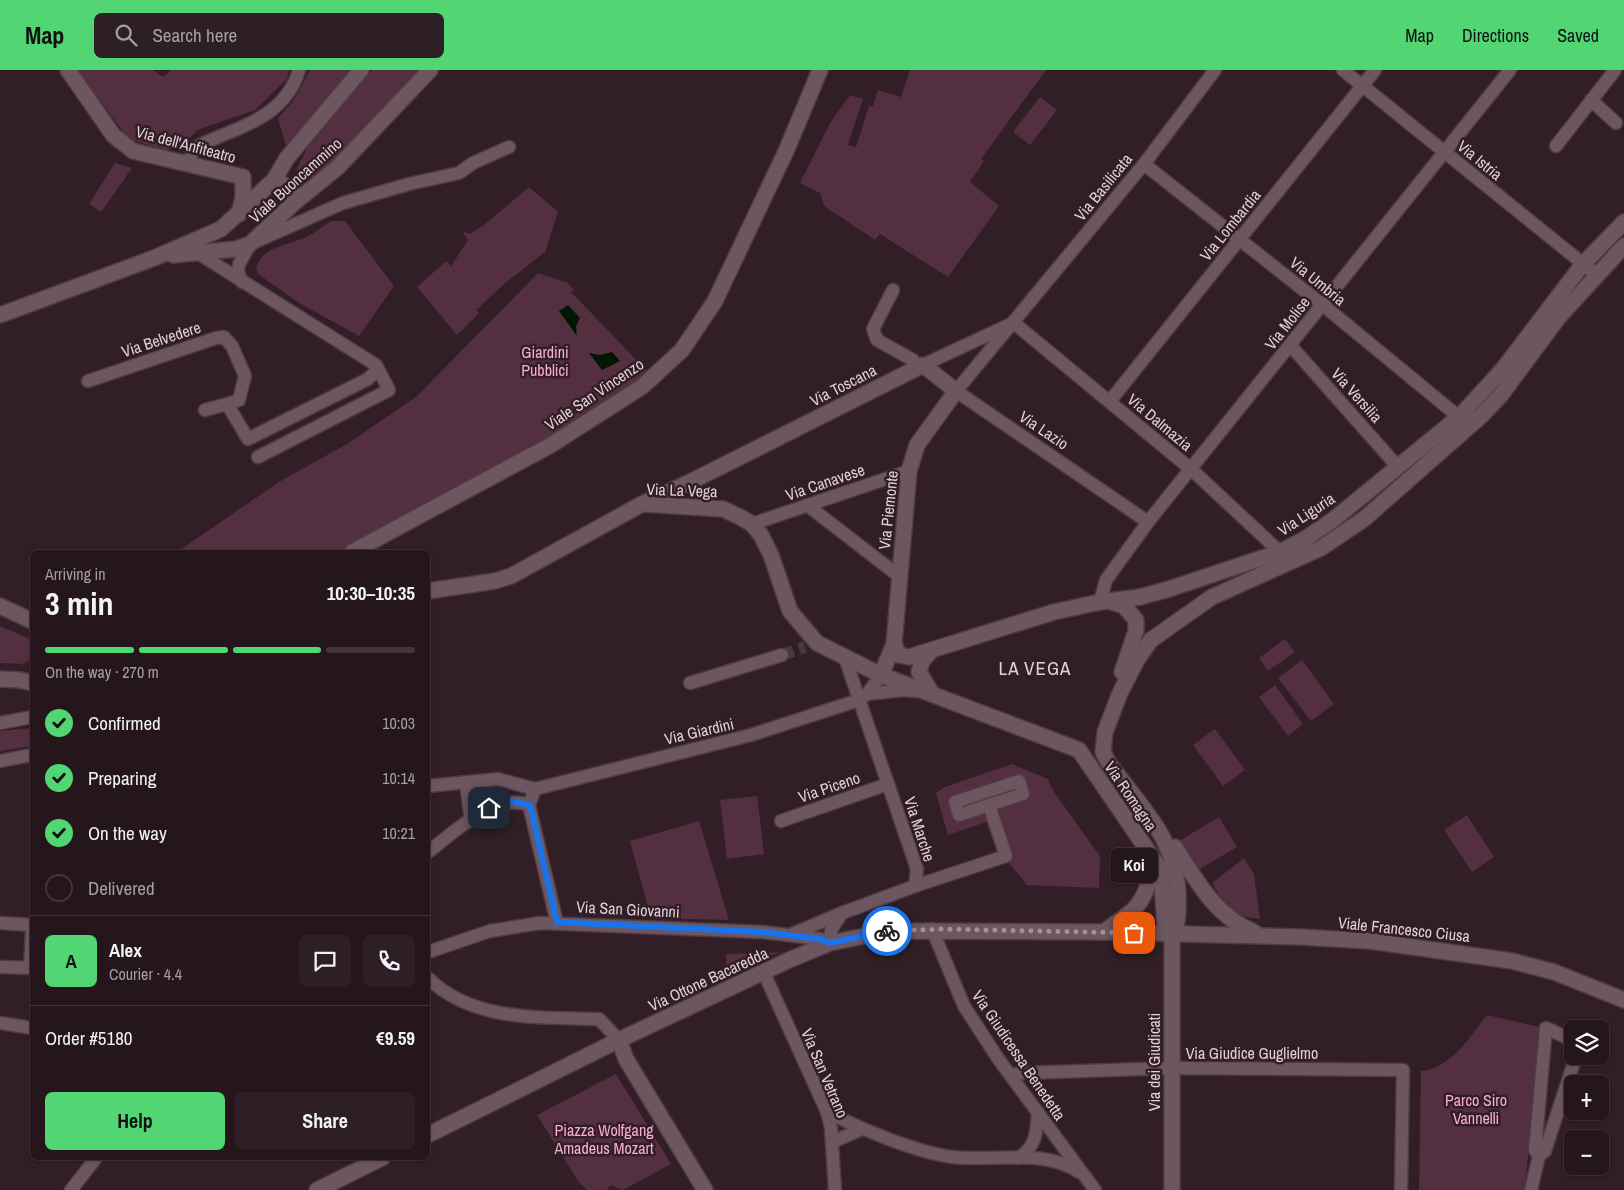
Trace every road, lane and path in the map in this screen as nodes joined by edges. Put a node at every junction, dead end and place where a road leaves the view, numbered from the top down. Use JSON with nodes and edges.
{"nodes":[{"id":1,"x":68,"y":70,"type":"edge"},
{"id":2,"x":299,"y":70,"type":"edge"},
{"id":3,"x":361,"y":70,"type":"edge"},
{"id":4,"x":430,"y":70,"type":"edge"},
{"id":5,"x":820,"y":70,"type":"edge"},
{"id":6,"x":1215,"y":70,"type":"edge"},
{"id":7,"x":1342,"y":70,"type":"edge"},
{"id":8,"x":1375,"y":70,"type":"edge"},
{"id":9,"x":1510,"y":70,"type":"edge"},
{"id":10,"x":1615,"y":70,"type":"edge"},
{"id":11,"x":1363,"y":86,"type":"junction"},
{"id":12,"x":1592,"y":100,"type":"junction"},
{"id":13,"x":1616,"y":123,"type":"dead end"},
{"id":14,"x":1556,"y":146,"type":"dead end"},
{"id":15,"x":509,"y":147,"type":"dead end"},
{"id":16,"x":1446,"y":153,"type":"junction"},
{"id":17,"x":1144,"y":164,"type":"junction"},
{"id":18,"x":189,"y":165,"type":"junction"},
{"id":19,"x":274,"y":180,"type":"junction"},
{"id":20,"x":295,"y":202,"type":"junction"},
{"id":21,"x":239,"y":214,"type":"junction"},
{"id":22,"x":302,"y":221,"type":"junction"},
{"id":23,"x":1624,"y":222,"type":"edge"},
{"id":24,"x":221,"y":229,"type":"junction"},
{"id":25,"x":1239,"y":239,"type":"junction"},
{"id":26,"x":250,"y":244,"type":"junction"},
{"id":27,"x":1624,"y":246,"type":"edge"},
{"id":28,"x":215,"y":250,"type":"junction"},
{"id":29,"x":196,"y":252,"type":"junction"},
{"id":30,"x":154,"y":258,"type":"junction"},
{"id":31,"x":1583,"y":264,"type":"junction"},
{"id":32,"x":220,"y":267,"type":"junction"},
{"id":33,"x":1597,"y":274,"type":"junction"},
{"id":34,"x":242,"y":282,"type":"junction"},
{"id":35,"x":893,"y":290,"type":"dead end"},
{"id":36,"x":1322,"y":305,"type":"junction"},
{"id":37,"x":0,"y":316,"type":"edge"},
{"id":38,"x":1014,"y":323,"type":"junction"},
{"id":39,"x":1290,"y":345,"type":"junction"},
{"id":40,"x":920,"y":366,"type":"junction"},
{"id":41,"x":378,"y":369,"type":"junction"},
{"id":42,"x":88,"y":381,"type":"dead end"},
{"id":43,"x":956,"y":391,"type":"junction"},
{"id":44,"x":1110,"y":401,"type":"junction"},
{"id":45,"x":227,"y":404,"type":"junction"},
{"id":46,"x":205,"y":410,"type":"dead end"},
{"id":47,"x":1465,"y":422,"type":"junction"},
{"id":48,"x":258,"y":457,"type":"dead end"},
{"id":49,"x":1398,"y":466,"type":"junction"},
{"id":50,"x":1192,"y":470,"type":"junction"},
{"id":51,"x":908,"y":471,"type":"junction"},
{"id":52,"x":690,"y":482,"type":"junction"},
{"id":53,"x":642,"y":504,"type":"junction"},
{"id":54,"x":806,"y":505,"type":"junction"},
{"id":55,"x":697,"y":507,"type":"junction"},
{"id":56,"x":1148,"y":522,"type":"junction"},
{"id":57,"x":752,"y":524,"type":"junction"},
{"id":58,"x":356,"y":550,"type":"edge"},
{"id":59,"x":1280,"y":552,"type":"junction"},
{"id":60,"x":899,"y":576,"type":"junction"},
{"id":61,"x":430,"y":591,"type":"edge"},
{"id":62,"x":1104,"y":602,"type":"junction"},
{"id":63,"x":0,"y":606,"type":"edge"},
{"id":64,"x":30,"y":620,"type":"edge"},
{"id":65,"x":897,"y":650,"type":"junction"},
{"id":66,"x":932,"y":650,"type":"junction"},
{"id":67,"x":782,"y":654,"type":"tunnel mouth"},
{"id":68,"x":845,"y":658,"type":"junction"},
{"id":69,"x":881,"y":675,"type":"junction"},
{"id":70,"x":30,"y":678,"type":"edge"},
{"id":71,"x":0,"y":679,"type":"edge"},
{"id":72,"x":690,"y":683,"type":"dead end"},
{"id":73,"x":931,"y":692,"type":"junction"},
{"id":74,"x":1120,"y":693,"type":"junction"},
{"id":75,"x":863,"y":701,"type":"junction"},
{"id":76,"x":30,"y":717,"type":"edge"},
{"id":77,"x":0,"y":722,"type":"edge"},
{"id":78,"x":1105,"y":732,"type":"junction"},
{"id":79,"x":1079,"y":750,"type":"junction"},
{"id":80,"x":30,"y":755,"type":"edge"},
{"id":81,"x":0,"y":761,"type":"edge"},
{"id":82,"x":504,"y":780,"type":"junction"},
{"id":83,"x":466,"y":782,"type":"junction"},
{"id":84,"x":888,"y":784,"type":"junction"},
{"id":85,"x":430,"y":786,"type":"edge"},
{"id":86,"x":534,"y":788,"type":"junction"},
{"id":87,"x":505,"y":802,"type":"junction"},
{"id":88,"x":530,"y":805,"type":"junction"},
{"id":89,"x":990,"y":806,"type":"junction"},
{"id":90,"x":471,"y":821,"type":"junction"},
{"id":91,"x":781,"y":821,"type":"dead end"},
{"id":92,"x":1166,"y":841,"type":"junction"},
{"id":93,"x":430,"y":851,"type":"edge"},
{"id":94,"x":1152,"y":859,"type":"junction"},
{"id":95,"x":915,"y":886,"type":"junction"},
{"id":96,"x":842,"y":913,"type":"junction"},
{"id":97,"x":557,"y":922,"type":"junction"},
{"id":98,"x":0,"y":923,"type":"edge"},
{"id":99,"x":30,"y":925,"type":"edge"},
{"id":100,"x":932,"y":929,"type":"junction"},
{"id":101,"x":1105,"y":932,"type":"junction"},
{"id":102,"x":790,"y":935,"type":"junction"},
{"id":103,"x":1172,"y":935,"type":"junction"},
{"id":104,"x":1263,"y":936,"type":"junction"},
{"id":105,"x":830,"y":943,"type":"junction"},
{"id":106,"x":430,"y":951,"type":"edge"},
{"id":107,"x":0,"y":967,"type":"edge"},
{"id":108,"x":30,"y":968,"type":"edge"},
{"id":109,"x":764,"y":973,"type":"junction"},
{"id":110,"x":430,"y":980,"type":"edge"},
{"id":111,"x":1624,"y":1000,"type":"edge"},
{"id":112,"x":0,"y":1023,"type":"edge"},
{"id":113,"x":30,"y":1028,"type":"edge"},
{"id":114,"x":1564,"y":1036,"type":"edge"},
{"id":115,"x":621,"y":1044,"type":"junction"},
{"id":116,"x":1573,"y":1065,"type":"edge"},
{"id":117,"x":1172,"y":1068,"type":"junction"},
{"id":118,"x":1011,"y":1075,"type":"junction"},
{"id":119,"x":827,"y":1112,"type":"junction"},
{"id":120,"x":1038,"y":1112,"type":"junction"},
{"id":121,"x":862,"y":1129,"type":"junction"},
{"id":122,"x":430,"y":1134,"type":"edge"},
{"id":123,"x":832,"y":1142,"type":"junction"},
{"id":124,"x":1539,"y":1156,"type":"junction"},
{"id":125,"x":1018,"y":1158,"type":"junction"},
{"id":126,"x":94,"y":1160,"type":"edge"},
{"id":127,"x":378,"y":1160,"type":"edge"},
{"id":128,"x":1081,"y":1173,"type":"junction"},
{"id":129,"x":71,"y":1190,"type":"edge"},
{"id":130,"x":317,"y":1190,"type":"edge"},
{"id":131,"x":705,"y":1190,"type":"edge"},
{"id":132,"x":835,"y":1190,"type":"edge"},
{"id":133,"x":1095,"y":1190,"type":"edge"},
{"id":134,"x":1172,"y":1190,"type":"edge"},
{"id":135,"x":1401,"y":1190,"type":"edge"},
{"id":136,"x":1531,"y":1190,"type":"edge"}],
"edges":[{"from":1,"to":18,"type":"street","name":"Via dell'Anfiteatro"},
{"from":2,"to":18,"type":"street"},
{"from":3,"to":19,"type":"street","name":"Viale Buoncammino"},
{"from":4,"to":20,"type":"street","name":"Viale Buoncammino"},
{"from":5,"to":58,"type":"street","name":"Viale San Vincenzo"},
{"from":6,"to":17,"type":"street","name":"Via Basilicata"},
{"from":7,"to":11,"type":"street","name":"Via Istria"},
{"from":8,"to":11,"type":"street","name":"Via Lombardia"},
{"from":9,"to":16,"type":"street","name":"Via Molise"},
{"from":10,"to":12,"type":"street"},
{"from":11,"to":16,"type":"street","name":"Via Istria"},
{"from":11,"to":25,"type":"street","name":"Via Lombardia"},
{"from":12,"to":13,"type":"street"},
{"from":12,"to":14,"type":"street"},
{"from":15,"to":22,"type":"street"},
{"from":16,"to":31,"type":"street","name":"Via Istria"},
{"from":16,"to":36,"type":"street","name":"Via Molise"},
{"from":17,"to":25,"type":"street","name":"Via Umbria"},
{"from":17,"to":38,"type":"street","name":"Via Basilicata"},
{"from":18,"to":21,"type":"street","name":"Via dell'Anfiteatro"},
{"from":19,"to":20,"type":"street"},
{"from":19,"to":21,"type":"street","name":"Viale Buoncammino"},
{"from":20,"to":22,"type":"street"},
{"from":20,"to":26,"type":"street","name":"Viale Buoncammino"},
{"from":21,"to":24,"type":"street","name":"Viale Buoncammino"},
{"from":22,"to":26,"type":"street"},
{"from":23,"to":31,"type":"street","name":"Via Liguria"},
{"from":24,"to":28,"type":"street"},
{"from":24,"to":30,"type":"street","name":"Viale Buoncammino"},
{"from":25,"to":36,"type":"street","name":"Via Umbria"},
{"from":25,"to":44,"type":"street","name":"Via Lombardia"},
{"from":26,"to":28,"type":"street","name":"Viale Buoncammino"},
{"from":26,"to":34,"type":"street"},
{"from":27,"to":33,"type":"street","name":"Via Liguria"},
{"from":28,"to":29,"type":"street","name":"Viale Buoncammino"},
{"from":28,"to":32,"type":"street"},
{"from":29,"to":30,"type":"street","name":"Viale Buoncammino"},
{"from":29,"to":32,"type":"street"},
{"from":30,"to":37,"type":"street","name":"Viale Buoncammino"},
{"from":31,"to":33,"type":"street","name":"Via Istria"},
{"from":31,"to":47,"type":"street","name":"Via Liguria"},
{"from":32,"to":34,"type":"street"},
{"from":33,"to":47,"type":"street","name":"Via Liguria"},
{"from":34,"to":41,"type":"street"},
{"from":35,"to":40,"type":"street"},
{"from":36,"to":39,"type":"street","name":"Via Molise"},
{"from":36,"to":47,"type":"street","name":"Via Umbria"},
{"from":38,"to":40,"type":"street","name":"Via Toscana"},
{"from":38,"to":43,"type":"street","name":"Via Piemonte"},
{"from":38,"to":44,"type":"street","name":"Via Dalmazia"},
{"from":39,"to":49,"type":"street","name":"Via Versilia"},
{"from":39,"to":50,"type":"street","name":"Via Molise"},
{"from":40,"to":43,"type":"street","name":"Via Lazio"},
{"from":40,"to":52,"type":"street","name":"Via Toscana"},
{"from":41,"to":45,"type":"street"},
{"from":41,"to":48,"type":"street"},
{"from":42,"to":45,"type":"street","name":"Via Belvedere"},
{"from":43,"to":51,"type":"street","name":"Via Piemonte"},
{"from":43,"to":56,"type":"street","name":"Via Lazio"},
{"from":44,"to":50,"type":"street","name":"Via Dalmazia"},
{"from":45,"to":46,"type":"street"},
{"from":47,"to":49,"type":"street","name":"Via Liguria"},
{"from":47,"to":74,"type":"street","name":"Via Liguria"},
{"from":49,"to":59,"type":"street","name":"Via Liguria"},
{"from":50,"to":56,"type":"street","name":"Via Molise"},
{"from":50,"to":59,"type":"street","name":"Via Dalmazia"},
{"from":51,"to":54,"type":"street","name":"Via Canavese"},
{"from":51,"to":60,"type":"street","name":"Via Piemonte"},
{"from":52,"to":53,"type":"street","name":"Via Toscana"},
{"from":52,"to":55,"type":"street"},
{"from":53,"to":55,"type":"street","name":"Via La Vega"},
{"from":53,"to":61,"type":"street","name":"Via La Vega"},
{"from":54,"to":57,"type":"street","name":"Via Canavese"},
{"from":54,"to":60,"type":"street"},
{"from":55,"to":57,"type":"street","name":"Via La Vega"},
{"from":56,"to":62,"type":"street","name":"Via Molise"},
{"from":57,"to":68,"type":"street","name":"Via La Vega"},
{"from":59,"to":62,"type":"street","name":"Via Liguria"},
{"from":60,"to":65,"type":"street","name":"Via Piemonte"},
{"from":62,"to":66,"type":"street","name":"Via Liguria"},
{"from":62,"to":74,"type":"street"},
{"from":63,"to":64,"type":"street"},
{"from":65,"to":66,"type":"street","name":"Via Liguria"},
{"from":65,"to":69,"type":"street","name":"Via Piemonte"},
{"from":66,"to":73,"type":"street"},
{"from":67,"to":72,"type":"street"},
{"from":68,"to":69,"type":"street","name":"Via La Vega"},
{"from":68,"to":75,"type":"street","name":"Via Marche"},
{"from":69,"to":73,"type":"street","name":"Via La Vega"},
{"from":69,"to":75,"type":"street"},
{"from":70,"to":71,"type":"street"},
{"from":73,"to":75,"type":"street","name":"Via Giardini"},
{"from":73,"to":79,"type":"street","name":"Via La Vega"},
{"from":74,"to":78,"type":"street"},
{"from":75,"to":84,"type":"street","name":"Via Marche"},
{"from":75,"to":86,"type":"street","name":"Via Giardini"},
{"from":76,"to":77,"type":"street"},
{"from":78,"to":79,"type":"street"},
{"from":78,"to":92,"type":"street","name":"Via Romagna"},
{"from":79,"to":94,"type":"street","name":"Via Romagna"},
{"from":80,"to":81,"type":"street"},
{"from":82,"to":83,"type":"street"},
{"from":82,"to":86,"type":"street"},
{"from":82,"to":87,"type":"street"},
{"from":83,"to":85,"type":"street"},
{"from":83,"to":90,"type":"street"},
{"from":84,"to":91,"type":"street","name":"Via Piceno"},
{"from":84,"to":95,"type":"street","name":"Via Marche"},
{"from":86,"to":88,"type":"street"},
{"from":87,"to":88,"type":"street"},
{"from":87,"to":90,"type":"street"},
{"from":88,"to":97,"type":"street"},
{"from":89,"to":89,"type":"street"},
{"from":89,"to":95,"type":"street"},
{"from":90,"to":93,"type":"street"},
{"from":92,"to":103,"type":"street","name":"Via Romagna"},
{"from":92,"to":104,"type":"street"},
{"from":94,"to":101,"type":"street"},
{"from":94,"to":103,"type":"street","name":"Via Romagna"},
{"from":95,"to":96,"type":"street","name":"Via Marche"},
{"from":96,"to":102,"type":"street","name":"Via Marche"},
{"from":96,"to":105,"type":"street"},
{"from":97,"to":102,"type":"street","name":"Via San Giovanni"},
{"from":97,"to":106,"type":"street","name":"Via San Giovanni"},
{"from":98,"to":99,"type":"street"},
{"from":100,"to":101,"type":"street","name":"Via Ottone Bacaredda"},
{"from":100,"to":105,"type":"street","name":"Via Ottone Bacaredda"},
{"from":100,"to":118,"type":"street","name":"Via Giudicessa Benedetta"},
{"from":101,"to":103,"type":"street","name":"Via Ottone Bacaredda"},
{"from":102,"to":105,"type":"street","name":"Via San Giovanni"},
{"from":103,"to":104,"type":"street","name":"Viale Francesco Ciusa"},
{"from":103,"to":117,"type":"street","name":"Via dei Giudicati"},
{"from":104,"to":111,"type":"street","name":"Viale Francesco Ciusa"},
{"from":105,"to":109,"type":"street","name":"Via Ottone Bacaredda"},
{"from":107,"to":108,"type":"street"},
{"from":109,"to":115,"type":"street","name":"Via Ottone Bacaredda"},
{"from":109,"to":119,"type":"street","name":"Via San Vetrano"},
{"from":110,"to":115,"type":"street"},
{"from":112,"to":113,"type":"street"},
{"from":114,"to":124,"type":"street"},
{"from":115,"to":122,"type":"street","name":"Via Ottone Bacaredda"},
{"from":115,"to":131,"type":"street"},
{"from":116,"to":124,"type":"street"},
{"from":117,"to":118,"type":"street","name":"Via Giudice Guglielmo"},
{"from":117,"to":134,"type":"street","name":"Via dei Giudicati"},
{"from":117,"to":135,"type":"street","name":"Via Giudice Guglielmo"},
{"from":118,"to":120,"type":"street","name":"Via Giudicessa Benedetta"},
{"from":119,"to":121,"type":"street"},
{"from":119,"to":123,"type":"street","name":"Via San Vetrano"},
{"from":120,"to":125,"type":"street"},
{"from":120,"to":128,"type":"street","name":"Via Giudicessa Benedetta"},
{"from":121,"to":123,"type":"street"},
{"from":121,"to":125,"type":"street"},
{"from":123,"to":132,"type":"street","name":"Via San Vetrano"},
{"from":124,"to":136,"type":"street"},
{"from":125,"to":128,"type":"street"},
{"from":126,"to":129,"type":"street"},
{"from":127,"to":130,"type":"street"},
{"from":128,"to":133,"type":"street","name":"Via Giudicessa Benedetta"}]}
